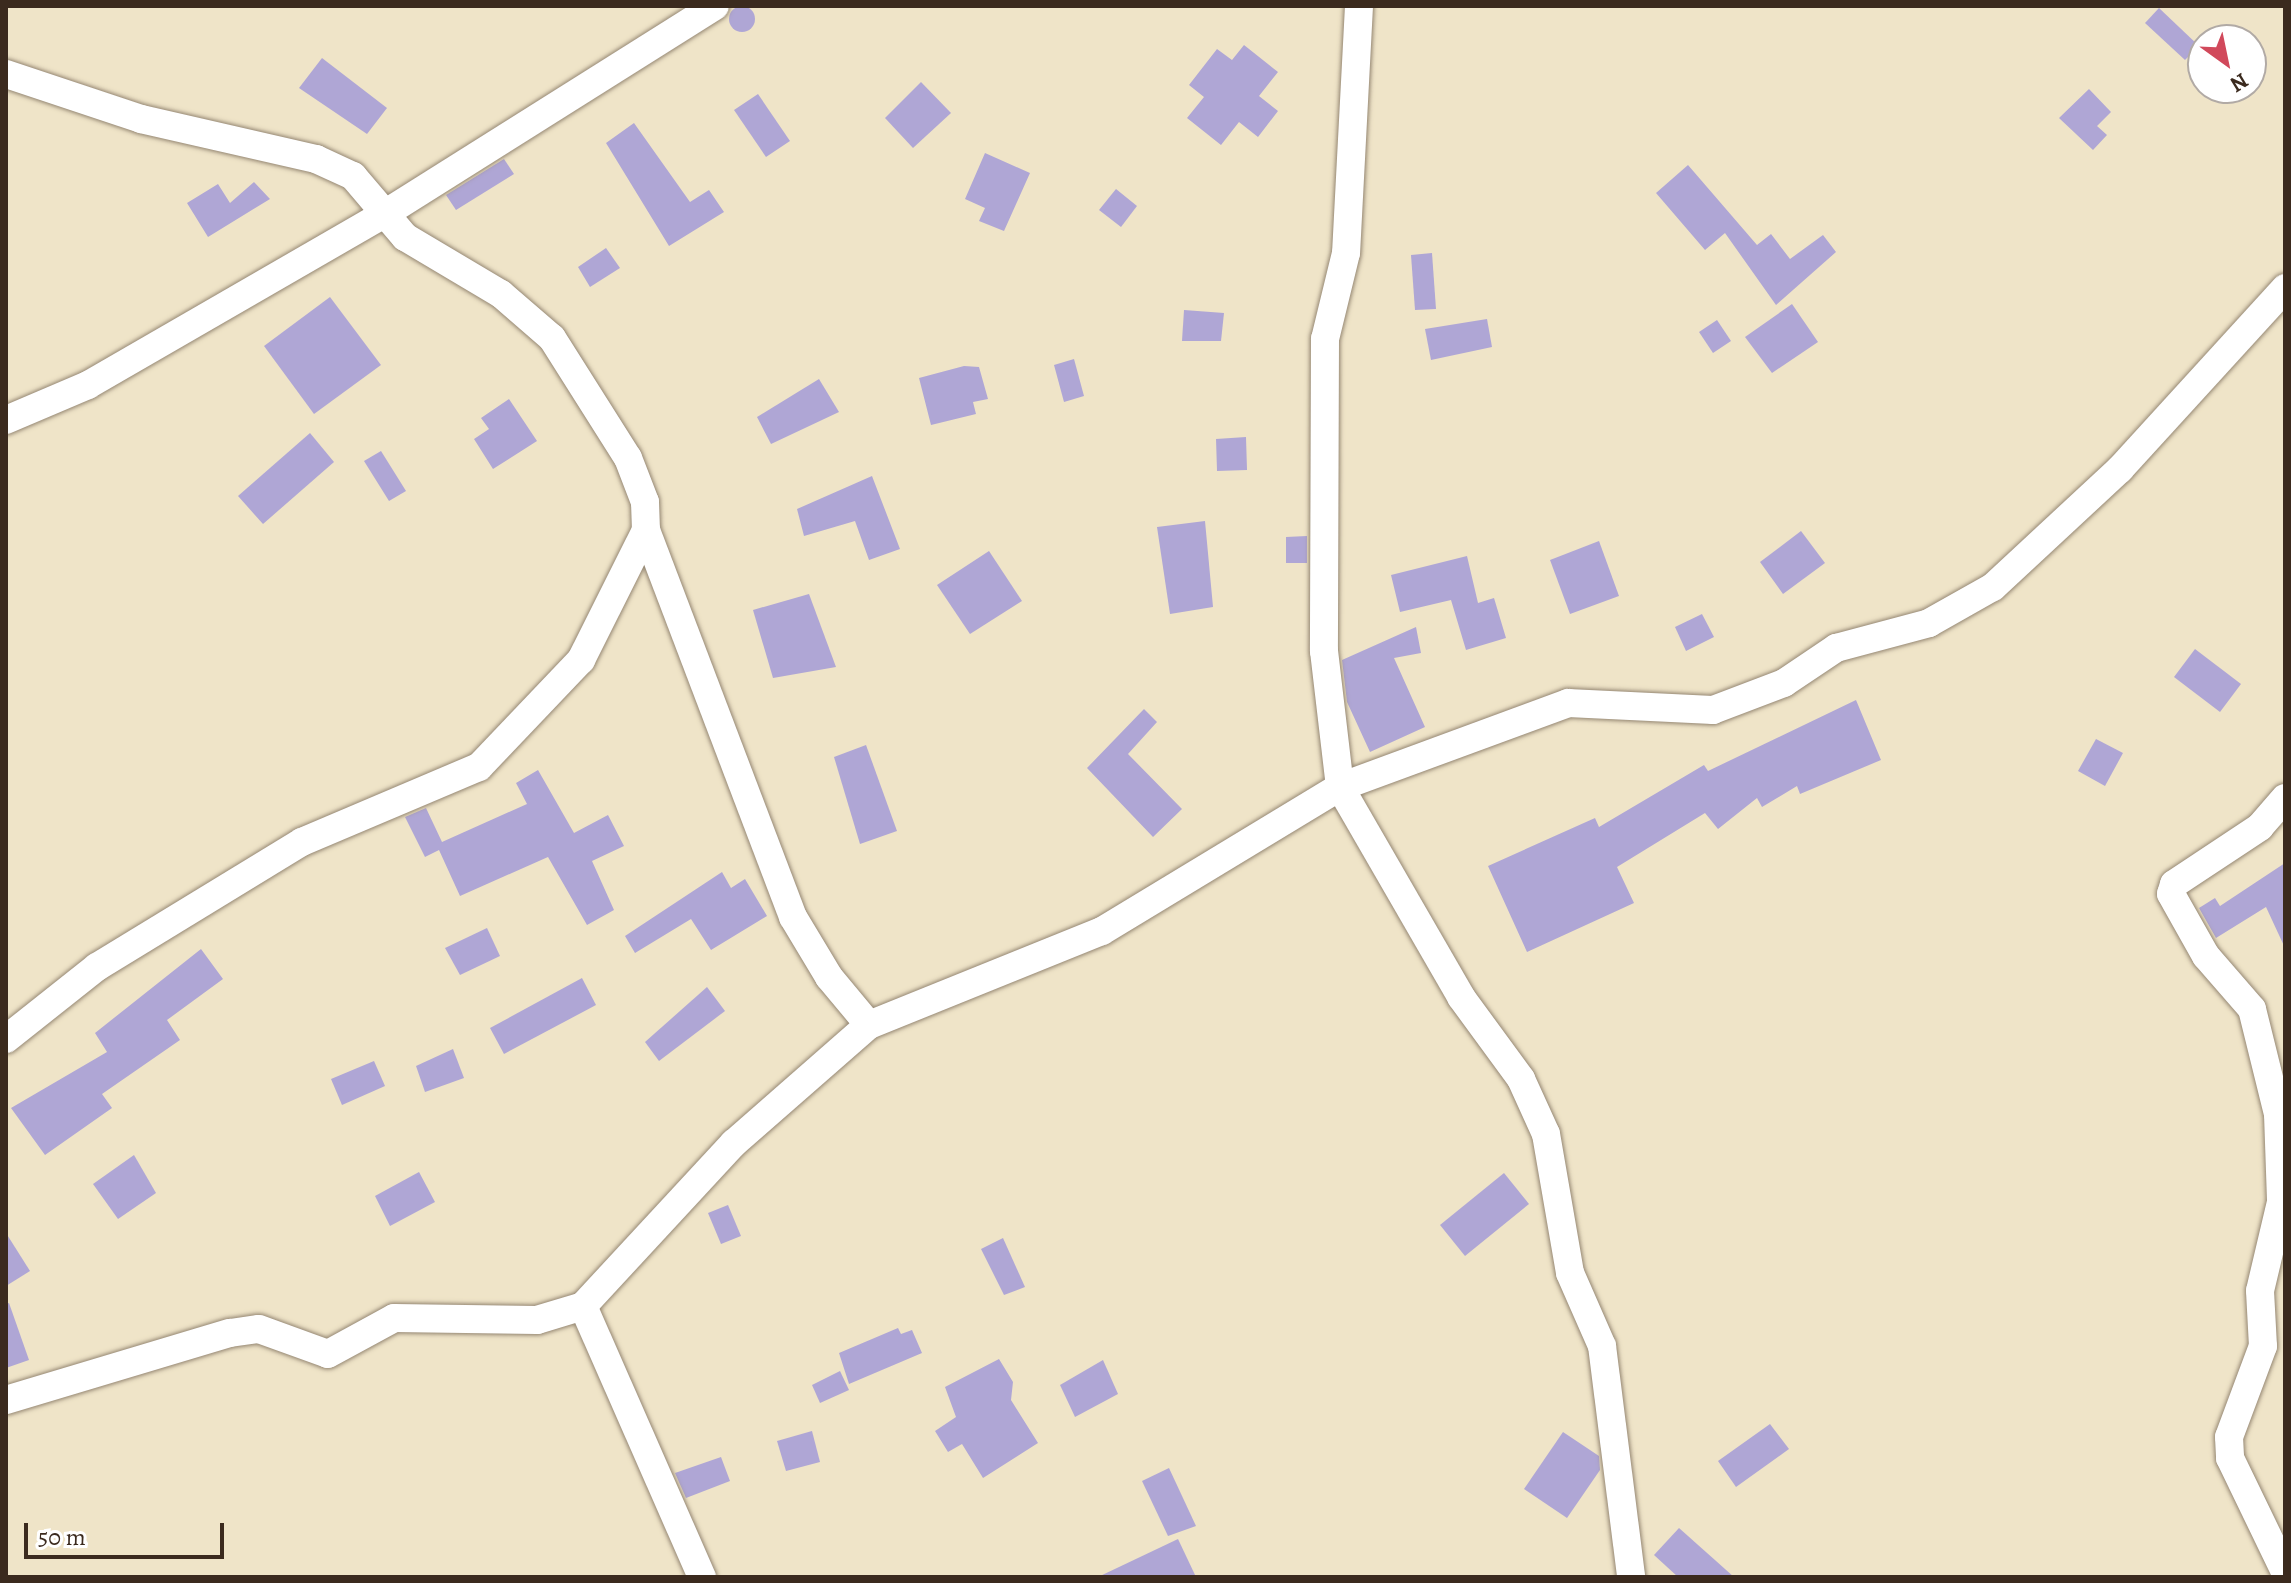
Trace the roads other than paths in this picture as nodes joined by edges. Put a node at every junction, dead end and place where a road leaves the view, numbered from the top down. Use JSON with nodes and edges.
{"nodes":[{"id":1,"x":715,"y":6,"type":"edge"},
{"id":2,"x":1359,"y":6,"type":"edge"},
{"id":3,"x":6,"y":74,"type":"edge"},
{"id":4,"x":383,"y":215,"type":"junction"},
{"id":5,"x":2285,"y":288,"type":"edge"},
{"id":6,"x":6,"y":420,"type":"edge"},
{"id":7,"x":646,"y":530,"type":"junction"},
{"id":8,"x":1340,"y":787,"type":"junction"},
{"id":9,"x":2285,"y":798,"type":"edge"},
{"id":10,"x":869,"y":1025,"type":"junction"},
{"id":11,"x":7,"y":1038,"type":"edge"},
{"id":12,"x":583,"y":1306,"type":"junction"},
{"id":13,"x":6,"y":1400,"type":"edge"},
{"id":14,"x":2285,"y":1572,"type":"edge"},
{"id":15,"x":702,"y":1577,"type":"edge"},
{"id":16,"x":1631,"y":1577,"type":"edge"}],
"edges":[{"from":1,"to":4,"type":"street"},
{"from":2,"to":8,"type":"street"},
{"from":3,"to":4,"type":"street"},
{"from":4,"to":6,"type":"street"},
{"from":4,"to":7,"type":"street"},
{"from":5,"to":8,"type":"street"},
{"from":7,"to":10,"type":"street"},
{"from":7,"to":11,"type":"street"},
{"from":8,"to":10,"type":"street"},
{"from":8,"to":16,"type":"street"},
{"from":9,"to":14,"type":"street"},
{"from":10,"to":12,"type":"street"},
{"from":12,"to":13,"type":"street"},
{"from":12,"to":15,"type":"street"}]}
